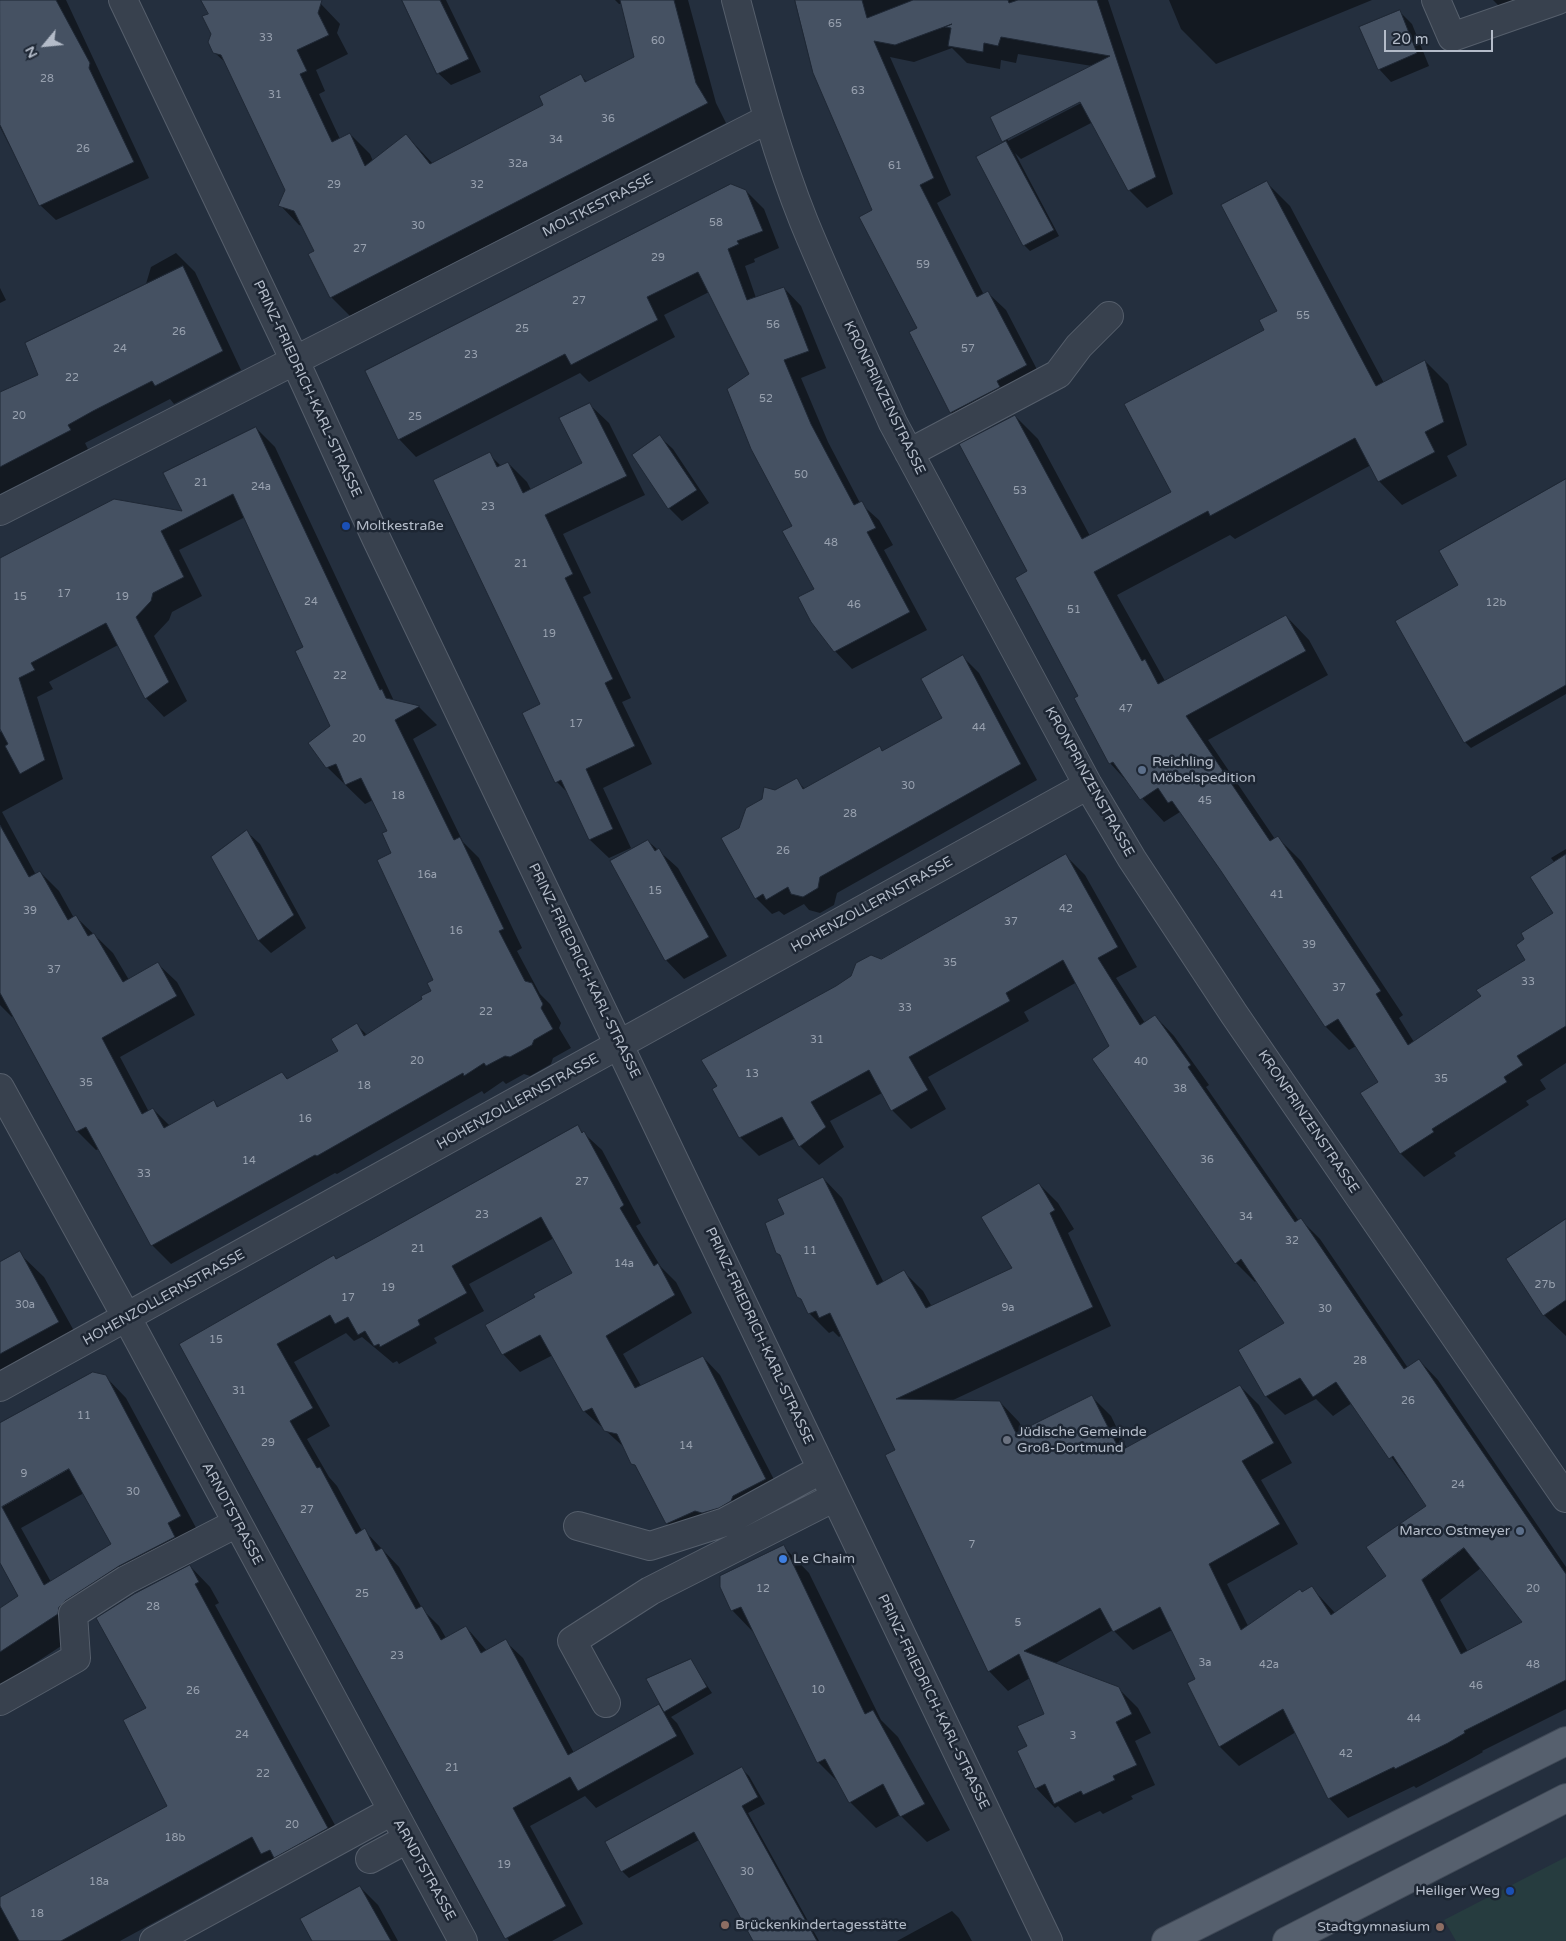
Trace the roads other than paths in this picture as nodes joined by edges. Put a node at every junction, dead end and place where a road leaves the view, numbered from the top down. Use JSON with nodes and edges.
{"nodes":[{"id":1,"x":123,"y":0,"type":"edge"},
{"id":2,"x":736,"y":0,"type":"edge"},
{"id":3,"x":1436,"y":0,"type":"edge"},
{"id":4,"x":1558,"y":0,"type":"edge"},
{"id":5,"x":768,"y":119,"type":"junction"},
{"id":6,"x":1109,"y":316,"type":"dead end"},
{"id":7,"x":295,"y":361,"type":"junction"},
{"id":8,"x":909,"y":454,"type":"junction"},
{"id":9,"x":0,"y":511,"type":"edge"},
{"id":10,"x":1088,"y":785,"type":"junction"},
{"id":11,"x":620,"y":1045,"type":"junction"},
{"id":12,"x":0,"y":1088,"type":"edge"},
{"id":13,"x":127,"y":1318,"type":"junction"},
{"id":14,"x":0,"y":1388,"type":"edge"},
{"id":15,"x":822,"y":1469,"type":"junction"},
{"id":16,"x":836,"y":1497,"type":"junction"},
{"id":17,"x":1566,"y":1498,"type":"edge"},
{"id":18,"x":237,"y":1523,"type":"junction"},
{"id":19,"x":578,"y":1526,"type":"dead end"},
{"id":20,"x":0,"y":1701,"type":"edge"},
{"id":21,"x":606,"y":1703,"type":"dead end"},
{"id":22,"x":1566,"y":1741,"type":"edge"},
{"id":23,"x":1566,"y":1798,"type":"edge"},
{"id":24,"x":392,"y":1811,"type":"junction"},
{"id":25,"x":407,"y":1839,"type":"junction"},
{"id":26,"x":370,"y":1859,"type":"dead end"},
{"id":27,"x":154,"y":1941,"type":"edge"},
{"id":28,"x":463,"y":1941,"type":"edge"},
{"id":29,"x":1048,"y":1941,"type":"edge"},
{"id":30,"x":1166,"y":1941,"type":"edge"},
{"id":31,"x":1287,"y":1941,"type":"edge"}],
"edges":[{"from":1,"to":7,"type":"street","name":"PRINZ-FRIEDRICH-KARL-STRASSE"},
{"from":2,"to":5,"type":"street","name":"KRONPRINZENSTRASSE"},
{"from":3,"to":4,"type":"street"},
{"from":5,"to":7,"type":"street","name":"MOLTKESTRASSE"},
{"from":5,"to":8,"type":"street","name":"KRONPRINZENSTRASSE"},
{"from":6,"to":8,"type":"street"},
{"from":7,"to":9,"type":"street","name":"MOLTKESTRASSE"},
{"from":7,"to":11,"type":"street","name":"PRINZ-FRIEDRICH-KARL-STRASSE"},
{"from":8,"to":10,"type":"street","name":"KRONPRINZENSTRASSE"},
{"from":10,"to":11,"type":"street","name":"HOHENZOLLERNSTRASSE"},
{"from":10,"to":17,"type":"street","name":"KRONPRINZENSTRASSE"},
{"from":11,"to":13,"type":"street","name":"HOHENZOLLERNSTRASSE"},
{"from":11,"to":15,"type":"street","name":"PRINZ-FRIEDRICH-KARL-STRASSE"},
{"from":12,"to":13,"type":"street","name":"ARNDTSTRASSE"},
{"from":13,"to":14,"type":"street","name":"HOHENZOLLERNSTRASSE"},
{"from":13,"to":18,"type":"street","name":"ARNDTSTRASSE"},
{"from":15,"to":16,"type":"street","name":"PRINZ-FRIEDRICH-KARL-STRASSE"},
{"from":15,"to":19,"type":"street"},
{"from":16,"to":21,"type":"street"},
{"from":16,"to":29,"type":"street","name":"PRINZ-FRIEDRICH-KARL-STRASSE"},
{"from":18,"to":20,"type":"street"},
{"from":18,"to":24,"type":"street","name":"ARNDTSTRASSE"},
{"from":22,"to":30,"type":"main road"},
{"from":23,"to":31,"type":"main road"},
{"from":24,"to":25,"type":"street","name":"ARNDTSTRASSE"},
{"from":24,"to":27,"type":"street"},
{"from":25,"to":26,"type":"street"},
{"from":25,"to":28,"type":"street","name":"ARNDTSTRASSE"}]}
